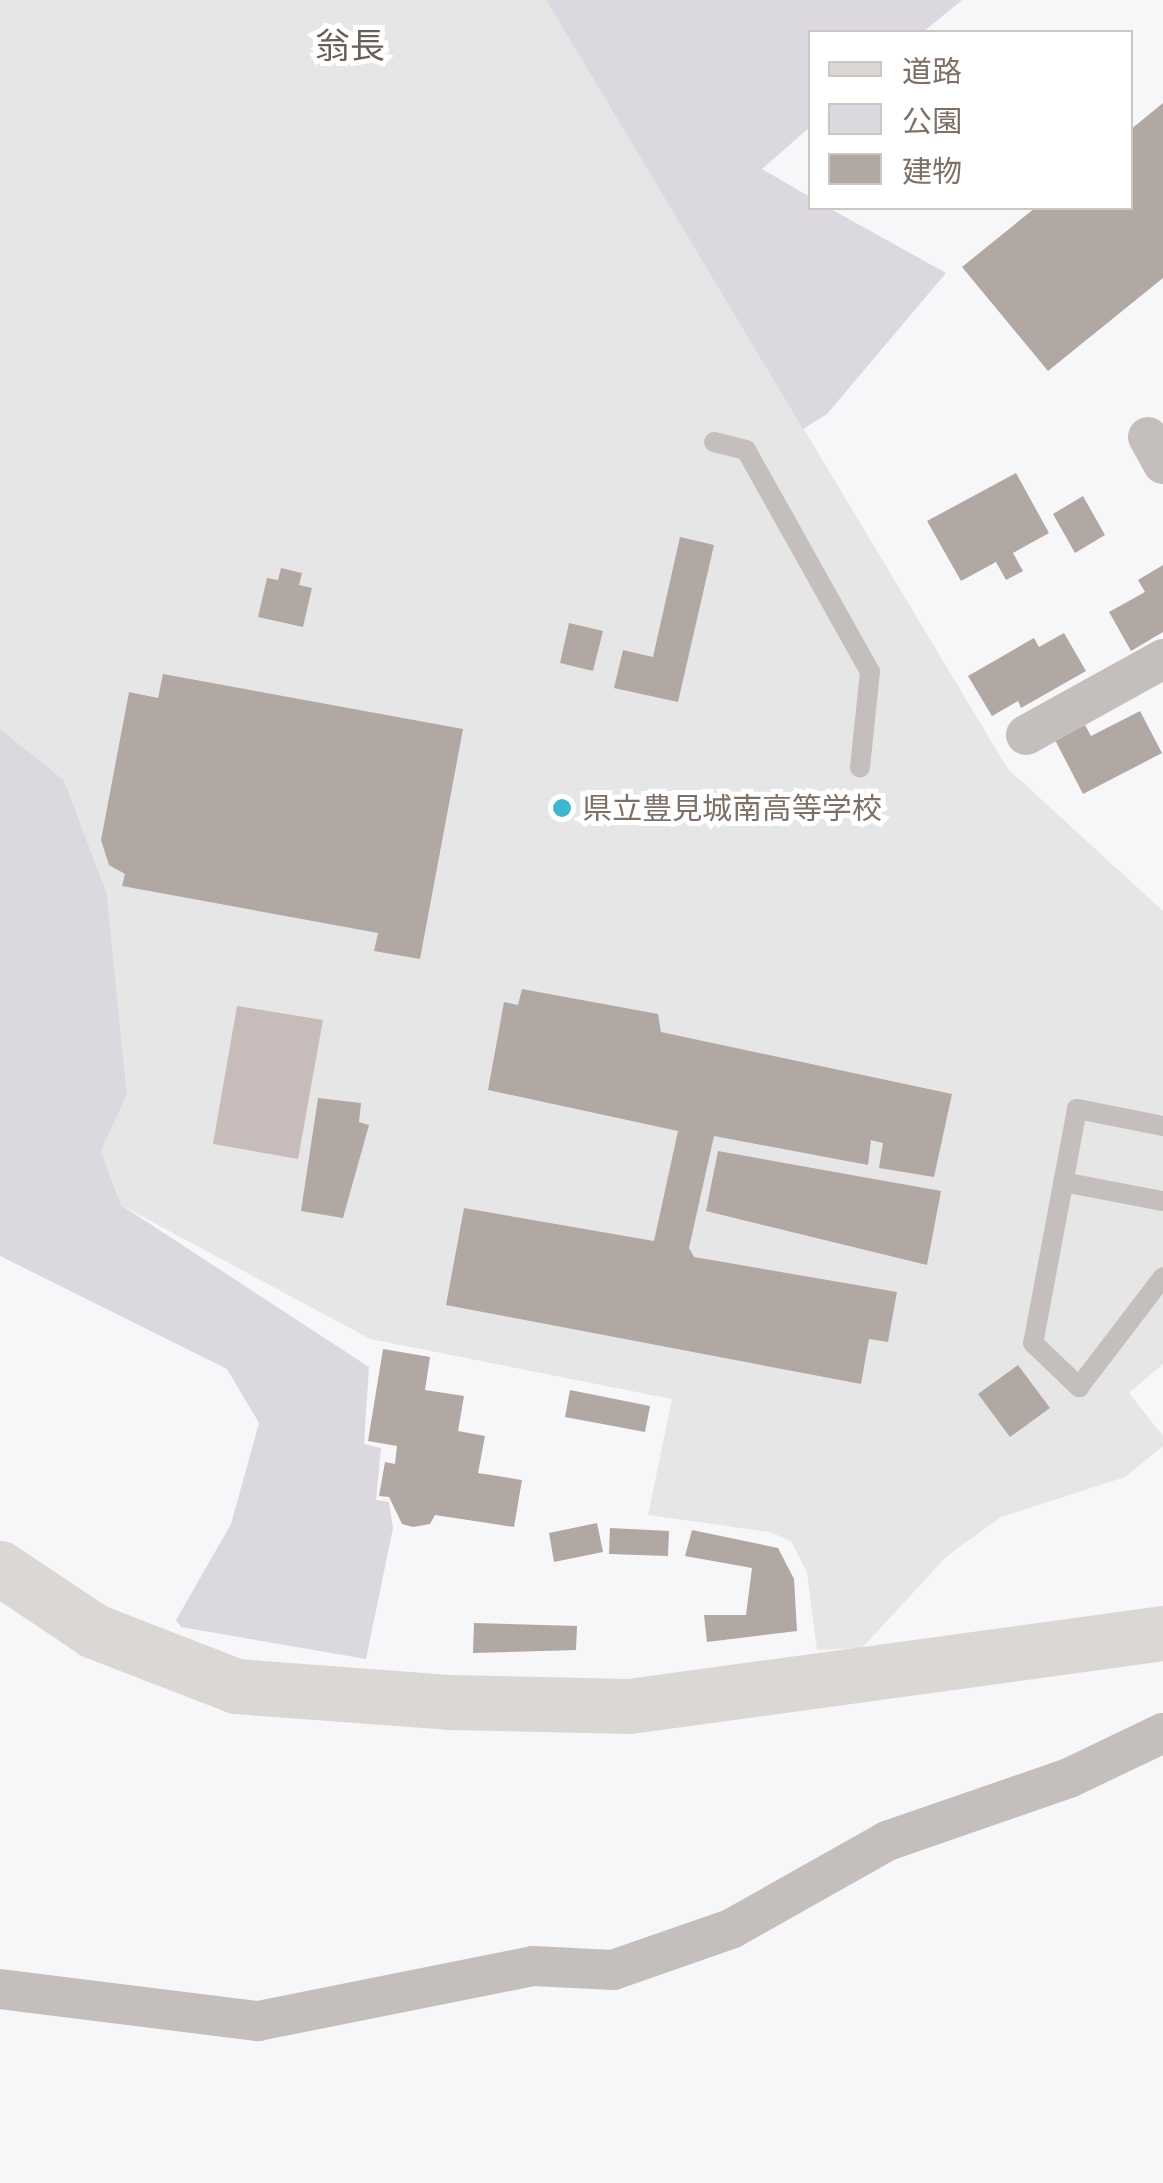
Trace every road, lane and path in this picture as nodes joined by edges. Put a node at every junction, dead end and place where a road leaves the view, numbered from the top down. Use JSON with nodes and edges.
{"nodes":[{"id":1,"x":714,"y":442,"type":"dead end"},
{"id":2,"x":1163,"y":659,"type":"edge"},
{"id":3,"x":1026,"y":735,"type":"dead end"},
{"id":4,"x":860,"y":766,"type":"dead end"},
{"id":5,"x":1163,"y":1126,"type":"edge"},
{"id":6,"x":1063,"y":1182,"type":"junction"},
{"id":7,"x":1163,"y":1201,"type":"edge"},
{"id":8,"x":1163,"y":1276,"type":"edge"},
{"id":9,"x":0,"y":1568,"type":"edge"},
{"id":10,"x":1163,"y":1633,"type":"edge"},
{"id":11,"x":1163,"y":1733,"type":"edge"},
{"id":12,"x":0,"y":1989,"type":"edge"}],
"edges":[{"from":1,"to":4,"type":"lane"},
{"from":2,"to":3,"type":"street"},
{"from":5,"to":6,"type":"lane"},
{"from":6,"to":7,"type":"lane"},
{"from":6,"to":8,"type":"lane"},
{"from":9,"to":10,"type":"street"},
{"from":11,"to":12,"type":"street"}]}
